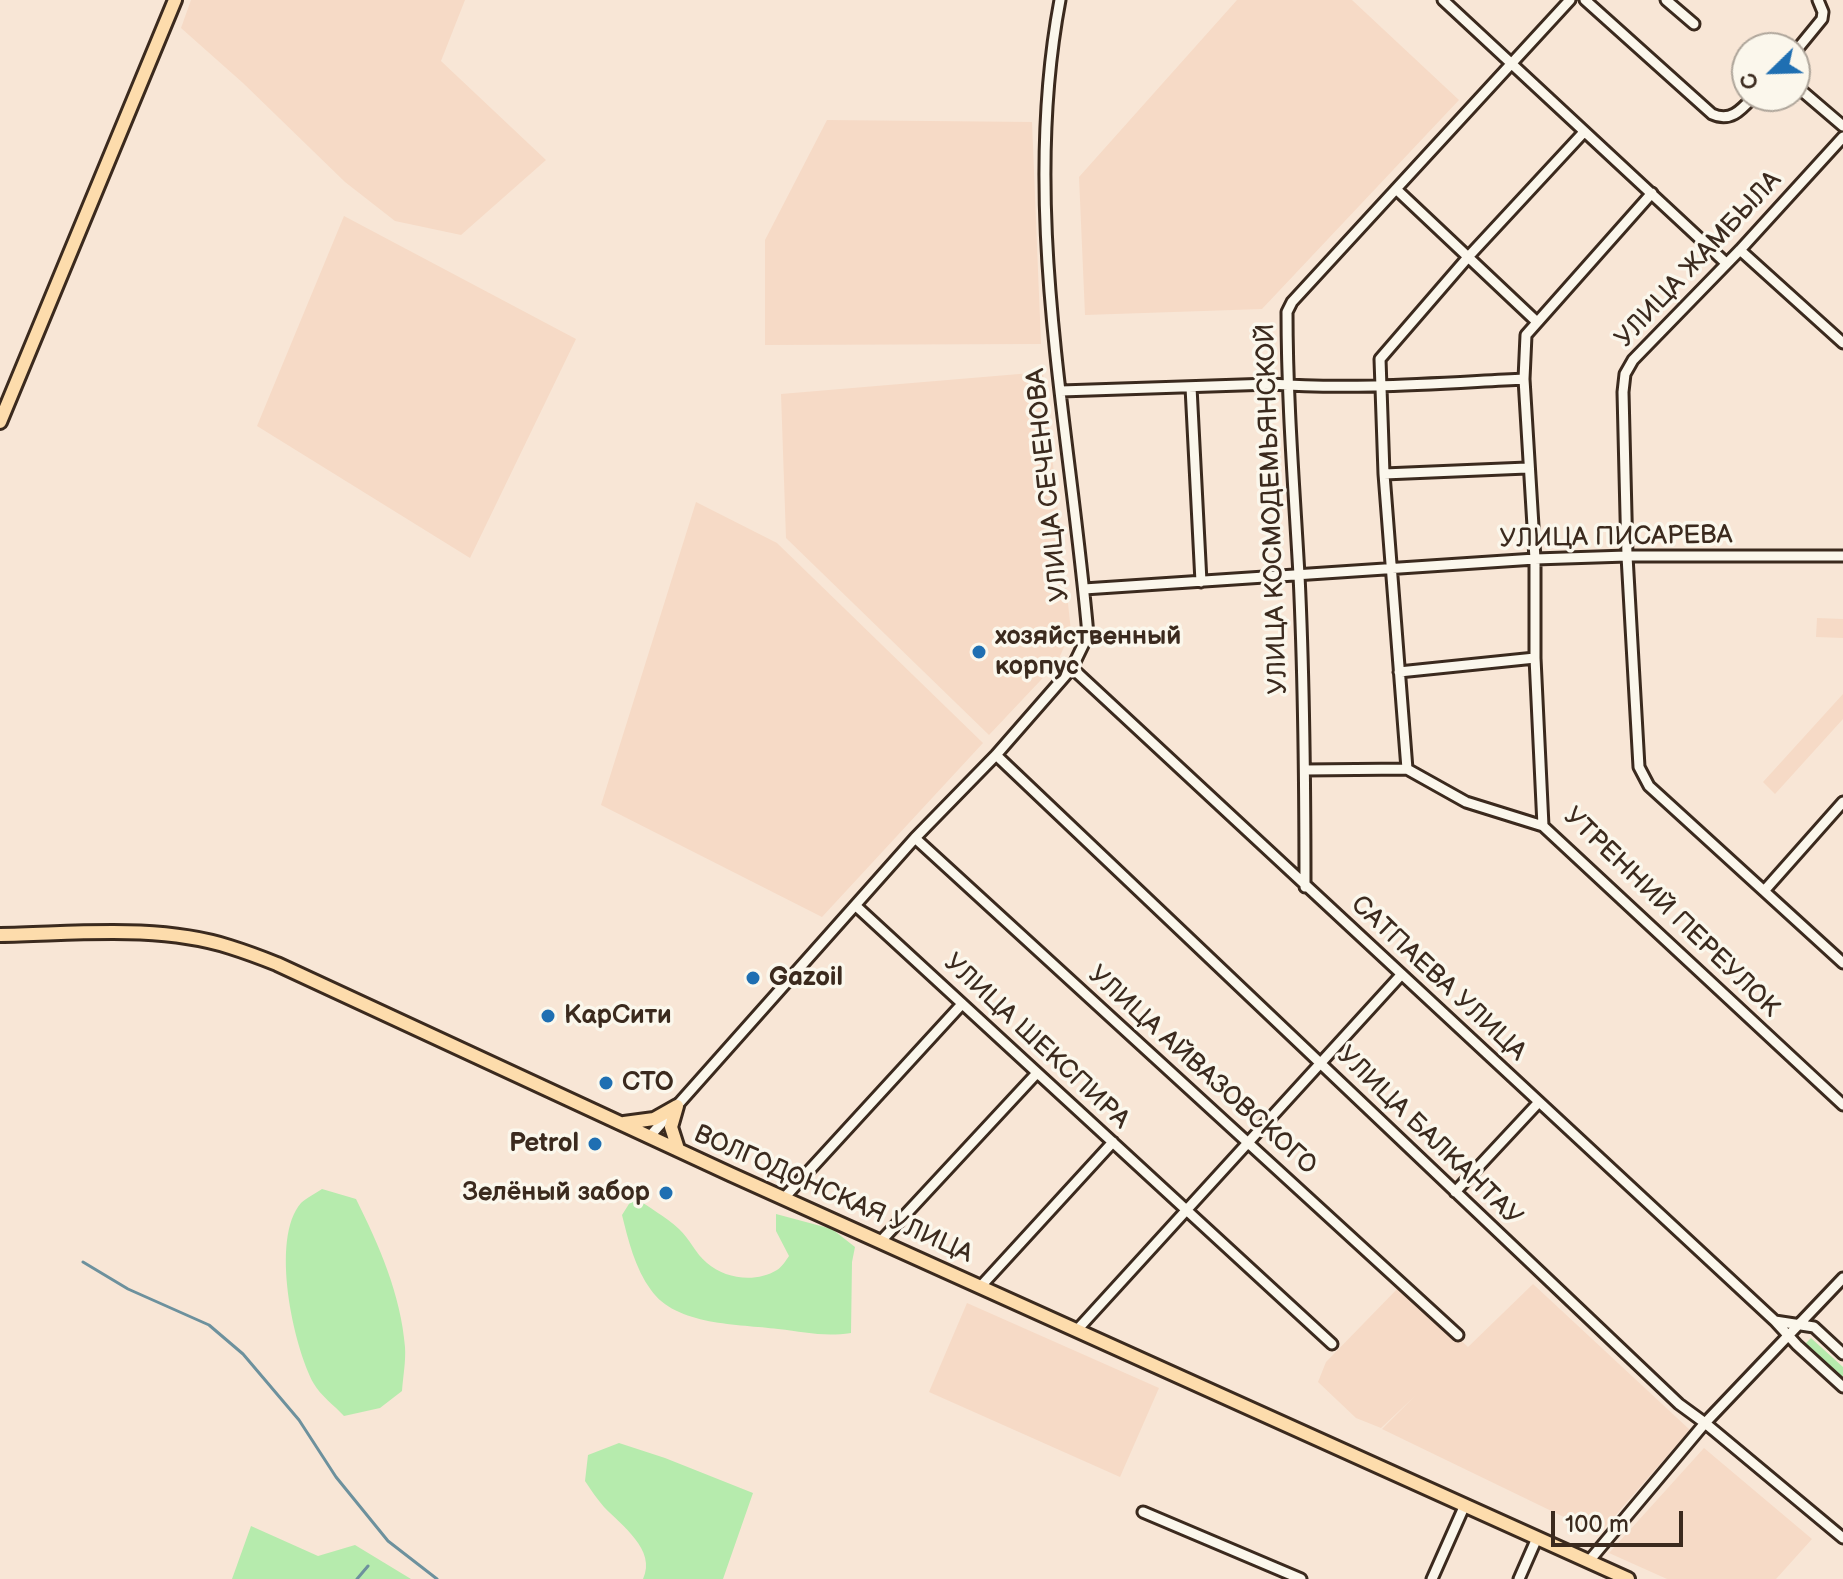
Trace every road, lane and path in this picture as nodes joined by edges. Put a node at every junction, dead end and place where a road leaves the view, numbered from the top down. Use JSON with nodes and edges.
{"nodes":[{"id":1,"x":175,"y":0,"type":"edge"},
{"id":2,"x":1060,"y":0,"type":"edge"},
{"id":3,"x":1443,"y":0,"type":"edge"},
{"id":4,"x":1570,"y":0,"type":"edge"},
{"id":5,"x":1585,"y":0,"type":"edge"},
{"id":6,"x":1666,"y":0,"type":"edge"},
{"id":7,"x":1818,"y":0,"type":"edge"},
{"id":8,"x":1694,"y":24,"type":"dead end"},
{"id":9,"x":1811,"y":32,"type":"edge"},
{"id":10,"x":1513,"y":63,"type":"junction"},
{"id":11,"x":1811,"y":99,"type":"edge"},
{"id":12,"x":1735,"y":112,"type":"edge"},
{"id":13,"x":1843,"y":126,"type":"edge"},
{"id":14,"x":1584,"y":132,"type":"junction"},
{"id":15,"x":1843,"y":137,"type":"edge"},
{"id":16,"x":1396,"y":189,"type":"junction"},
{"id":17,"x":1652,"y":193,"type":"junction"},
{"id":18,"x":1740,"y":250,"type":"junction"},
{"id":19,"x":1469,"y":256,"type":"junction"},
{"id":20,"x":1726,"y":263,"type":"junction"},
{"id":21,"x":1537,"y":322,"type":"junction"},
{"id":22,"x":1843,"y":343,"type":"edge"},
{"id":23,"x":1524,"y":379,"type":"junction"},
{"id":24,"x":1287,"y":385,"type":"junction"},
{"id":25,"x":1380,"y":386,"type":"junction"},
{"id":26,"x":1191,"y":387,"type":"junction"},
{"id":27,"x":1061,"y":391,"type":"junction"},
{"id":28,"x":0,"y":422,"type":"edge"},
{"id":29,"x":1527,"y":468,"type":"junction"},
{"id":30,"x":1384,"y":474,"type":"junction"},
{"id":31,"x":1627,"y":556,"type":"junction"},
{"id":32,"x":1843,"y":556,"type":"edge"},
{"id":33,"x":1535,"y":559,"type":"junction"},
{"id":34,"x":1390,"y":571,"type":"junction"},
{"id":35,"x":1299,"y":577,"type":"junction"},
{"id":36,"x":1201,"y":582,"type":"junction"},
{"id":37,"x":1084,"y":589,"type":"junction"},
{"id":38,"x":1535,"y":658,"type":"junction"},
{"id":39,"x":1072,"y":668,"type":"junction"},
{"id":40,"x":1399,"y":672,"type":"junction"},
{"id":41,"x":996,"y":755,"type":"junction"},
{"id":42,"x":1407,"y":769,"type":"junction"},
{"id":43,"x":1305,"y":770,"type":"junction"},
{"id":44,"x":1843,"y":802,"type":"edge"},
{"id":45,"x":1543,"y":826,"type":"junction"},
{"id":46,"x":915,"y":838,"type":"junction"},
{"id":47,"x":1305,"y":887,"type":"junction"},
{"id":48,"x":1764,"y":891,"type":"junction"},
{"id":49,"x":856,"y":906,"type":"junction"},
{"id":50,"x":0,"y":935,"type":"edge"},
{"id":51,"x":1843,"y":963,"type":"edge"},
{"id":52,"x":1401,"y":975,"type":"junction"},
{"id":53,"x":962,"y":1004,"type":"junction"},
{"id":54,"x":1319,"y":1063,"type":"junction"},
{"id":55,"x":1037,"y":1073,"type":"junction"},
{"id":56,"x":1539,"y":1102,"type":"junction"},
{"id":57,"x":1843,"y":1105,"type":"edge"},
{"id":58,"x":677,"y":1106,"type":"junction"},
{"id":59,"x":620,"y":1124,"type":"junction"},
{"id":60,"x":650,"y":1136,"type":"junction"},
{"id":61,"x":1113,"y":1142,"type":"junction"},
{"id":62,"x":1247,"y":1142,"type":"junction"},
{"id":63,"x":678,"y":1149,"type":"junction"},
{"id":64,"x":1455,"y":1192,"type":"junction"},
{"id":65,"x":784,"y":1198,"type":"junction"},
{"id":66,"x":1185,"y":1209,"type":"junction"},
{"id":67,"x":880,"y":1242,"type":"junction"},
{"id":68,"x":1843,"y":1278,"type":"edge"},
{"id":69,"x":981,"y":1286,"type":"junction"},
{"id":70,"x":1775,"y":1321,"type":"junction"},
{"id":71,"x":1800,"y":1325,"type":"junction"},
{"id":72,"x":1077,"y":1330,"type":"junction"},
{"id":73,"x":1458,"y":1335,"type":"dead end"},
{"id":74,"x":1788,"y":1336,"type":"junction"},
{"id":75,"x":1332,"y":1344,"type":"dead end"},
{"id":76,"x":1843,"y":1354,"type":"edge"},
{"id":77,"x":1843,"y":1387,"type":"edge"},
{"id":78,"x":1705,"y":1423,"type":"junction"},
{"id":79,"x":1464,"y":1507,"type":"junction"},
{"id":80,"x":1143,"y":1512,"type":"dead end"},
{"id":81,"x":1537,"y":1538,"type":"junction"},
{"id":82,"x":1843,"y":1538,"type":"edge"},
{"id":83,"x":1589,"y":1561,"type":"junction"},
{"id":84,"x":1606,"y":1574,"type":"edge"},
{"id":85,"x":1301,"y":1579,"type":"edge"},
{"id":86,"x":1432,"y":1579,"type":"edge"},
{"id":87,"x":1519,"y":1579,"type":"edge"},
{"id":88,"x":1628,"y":1579,"type":"edge"}],
"edges":[{"from":1,"to":28,"type":"main road"},
{"from":2,"to":27,"type":"street","name":"УЛИЦА СЕЧЕНОВА"},
{"from":3,"to":10,"type":"street"},
{"from":4,"to":10,"type":"street","name":"УЛИЦА КОСМОДЕМЬЯНСКОЙ"},
{"from":5,"to":12,"type":"street"},
{"from":6,"to":8,"type":"street"},
{"from":7,"to":9,"type":"street"},
{"from":10,"to":14,"type":"street"},
{"from":10,"to":16,"type":"street","name":"УЛИЦА КОСМОДЕМЬЯНСКОЙ"},
{"from":11,"to":13,"type":"street"},
{"from":14,"to":17,"type":"street"},
{"from":14,"to":19,"type":"street"},
{"from":15,"to":18,"type":"street","name":"УЛИЦА ЖАМБЫЛА"},
{"from":16,"to":19,"type":"street"},
{"from":16,"to":24,"type":"street","name":"УЛИЦА КОСМОДЕМЬЯНСКОЙ"},
{"from":17,"to":20,"type":"street"},
{"from":17,"to":21,"type":"street","name":"УТРЕННИЙ ПЕРЕУЛОК"},
{"from":18,"to":20,"type":"street","name":"УЛИЦА ЖАМБЫЛА"},
{"from":18,"to":22,"type":"street"},
{"from":19,"to":21,"type":"street"},
{"from":19,"to":25,"type":"street"},
{"from":20,"to":31,"type":"street","name":"УЛИЦА ЖАМБЫЛА"},
{"from":21,"to":23,"type":"street","name":"УТРЕННИЙ ПЕРЕУЛОК"},
{"from":23,"to":25,"type":"street"},
{"from":23,"to":29,"type":"street","name":"УТРЕННИЙ ПЕРЕУЛОК"},
{"from":24,"to":25,"type":"street"},
{"from":24,"to":26,"type":"street"},
{"from":24,"to":35,"type":"street","name":"УЛИЦА КОСМОДЕМЬЯНСКОЙ"},
{"from":25,"to":30,"type":"street"},
{"from":26,"to":27,"type":"street"},
{"from":26,"to":36,"type":"street"},
{"from":27,"to":37,"type":"street","name":"УЛИЦА СЕЧЕНОВА"},
{"from":29,"to":30,"type":"street"},
{"from":29,"to":33,"type":"street","name":"УТРЕННИЙ ПЕРЕУЛОК"},
{"from":30,"to":34,"type":"street"},
{"from":31,"to":32,"type":"street","name":"УЛИЦА ПИСАРЕВА"},
{"from":31,"to":33,"type":"street","name":"УЛИЦА ПИСАРЕВА"},
{"from":31,"to":48,"type":"street","name":"УЛИЦА ЖАМБЫЛА"},
{"from":33,"to":34,"type":"street","name":"УЛИЦА ПИСАРЕВА"},
{"from":33,"to":38,"type":"street","name":"УТРЕННИЙ ПЕРЕУЛОК"},
{"from":34,"to":35,"type":"street","name":"УЛИЦА ПИСАРЕВА"},
{"from":34,"to":40,"type":"street"},
{"from":35,"to":36,"type":"street","name":"УЛИЦА ПИСАРЕВА"},
{"from":35,"to":43,"type":"street","name":"УЛИЦА КОСМОДЕМЬЯНСКОЙ"},
{"from":36,"to":37,"type":"street","name":"УЛИЦА ПИСАРЕВА"},
{"from":37,"to":39,"type":"street","name":"УЛИЦА СЕЧЕНОВА"},
{"from":38,"to":40,"type":"street"},
{"from":38,"to":45,"type":"street","name":"УТРЕННИЙ ПЕРЕУЛОК"},
{"from":39,"to":41,"type":"street","name":"УЛИЦА СЕЧЕНОВА"},
{"from":39,"to":47,"type":"street","name":"САТПАЕВА УЛИЦА"},
{"from":40,"to":42,"type":"street"},
{"from":41,"to":46,"type":"street","name":"УЛИЦА СЕЧЕНОВА"},
{"from":41,"to":54,"type":"street","name":"УЛИЦА БАЛКАНТАУ"},
{"from":42,"to":43,"type":"street"},
{"from":42,"to":45,"type":"street"},
{"from":43,"to":47,"type":"street","name":"УЛИЦА КОСМОДЕМЬЯНСКОЙ"},
{"from":44,"to":48,"type":"street"},
{"from":45,"to":57,"type":"street","name":"УТРЕННИЙ ПЕРЕУЛОК"},
{"from":46,"to":49,"type":"street","name":"УЛИЦА СЕЧЕНОВА"},
{"from":46,"to":62,"type":"street","name":"УЛИЦА АЙВАЗОВСКОГО"},
{"from":47,"to":52,"type":"street","name":"САТПАЕВА УЛИЦА"},
{"from":48,"to":51,"type":"street","name":"УЛИЦА ЖАМБЫЛА"},
{"from":49,"to":53,"type":"street","name":"УЛИЦА ШЕКСПИРА"},
{"from":49,"to":58,"type":"street","name":"УЛИЦА СЕЧЕНОВА"},
{"from":50,"to":59,"type":"main road","name":"ВОЛГОДОНСКАЯ УЛИЦА"},
{"from":52,"to":54,"type":"street"},
{"from":52,"to":56,"type":"street","name":"САТПАЕВА УЛИЦА"},
{"from":53,"to":55,"type":"street","name":"УЛИЦА ШЕКСПИРА"},
{"from":53,"to":65,"type":"street"},
{"from":54,"to":62,"type":"street"},
{"from":54,"to":64,"type":"street","name":"УЛИЦА БАЛКАНТАУ"},
{"from":55,"to":61,"type":"street","name":"УЛИЦА ШЕКСПИРА"},
{"from":55,"to":67,"type":"street"},
{"from":56,"to":64,"type":"street"},
{"from":56,"to":70,"type":"street","name":"САТПАЕВА УЛИЦА"},
{"from":58,"to":59,"type":"main road"},
{"from":58,"to":60,"type":"street","name":"УЛИЦА СЕЧЕНОВА"},
{"from":58,"to":63,"type":"main road"},
{"from":59,"to":60,"type":"main road","name":"ВОЛГОДОНСКАЯ УЛИЦА"},
{"from":60,"to":63,"type":"main road","name":"ВОЛГОДОНСКАЯ УЛИЦА"},
{"from":61,"to":66,"type":"street","name":"УЛИЦА ШЕКСПИРА"},
{"from":61,"to":69,"type":"street"},
{"from":62,"to":66,"type":"street"},
{"from":62,"to":73,"type":"street","name":"УЛИЦА АЙВАЗОВСКОГО"},
{"from":63,"to":65,"type":"main road","name":"ВОЛГОДОНСКАЯ УЛИЦА"},
{"from":64,"to":78,"type":"street","name":"УЛИЦА БАЛКАНТАУ"},
{"from":65,"to":67,"type":"main road","name":"ВОЛГОДОНСКАЯ УЛИЦА"},
{"from":66,"to":72,"type":"street"},
{"from":66,"to":75,"type":"street","name":"УЛИЦА ШЕКСПИРА"},
{"from":67,"to":69,"type":"main road","name":"ВОЛГОДОНСКАЯ УЛИЦА"},
{"from":68,"to":71,"type":"street"},
{"from":69,"to":72,"type":"main road","name":"ВОЛГОДОНСКАЯ УЛИЦА"},
{"from":70,"to":71,"type":"street"},
{"from":70,"to":74,"type":"street","name":"САТПАЕВА УЛИЦА"},
{"from":71,"to":74,"type":"street"},
{"from":71,"to":76,"type":"street"},
{"from":72,"to":79,"type":"main road","name":"ВОЛГОДОНСКАЯ УЛИЦА"},
{"from":74,"to":77,"type":"street","name":"САТПАЕВА УЛИЦА"},
{"from":74,"to":78,"type":"street"},
{"from":78,"to":82,"type":"street","name":"УЛИЦА БАЛКАНТАУ"},
{"from":78,"to":83,"type":"street"},
{"from":79,"to":81,"type":"main road","name":"ВОЛГОДОНСКАЯ УЛИЦА"},
{"from":79,"to":86,"type":"street"},
{"from":80,"to":85,"type":"street"},
{"from":81,"to":83,"type":"main road","name":"ВОЛГОДОНСКАЯ УЛИЦА"},
{"from":81,"to":87,"type":"street"},
{"from":83,"to":84,"type":"main road","name":"ВОЛГОДОНСКАЯ УЛИЦА"},
{"from":84,"to":88,"type":"main road","name":"ВОЛГОДОНСКАЯ УЛИЦА"}]}
